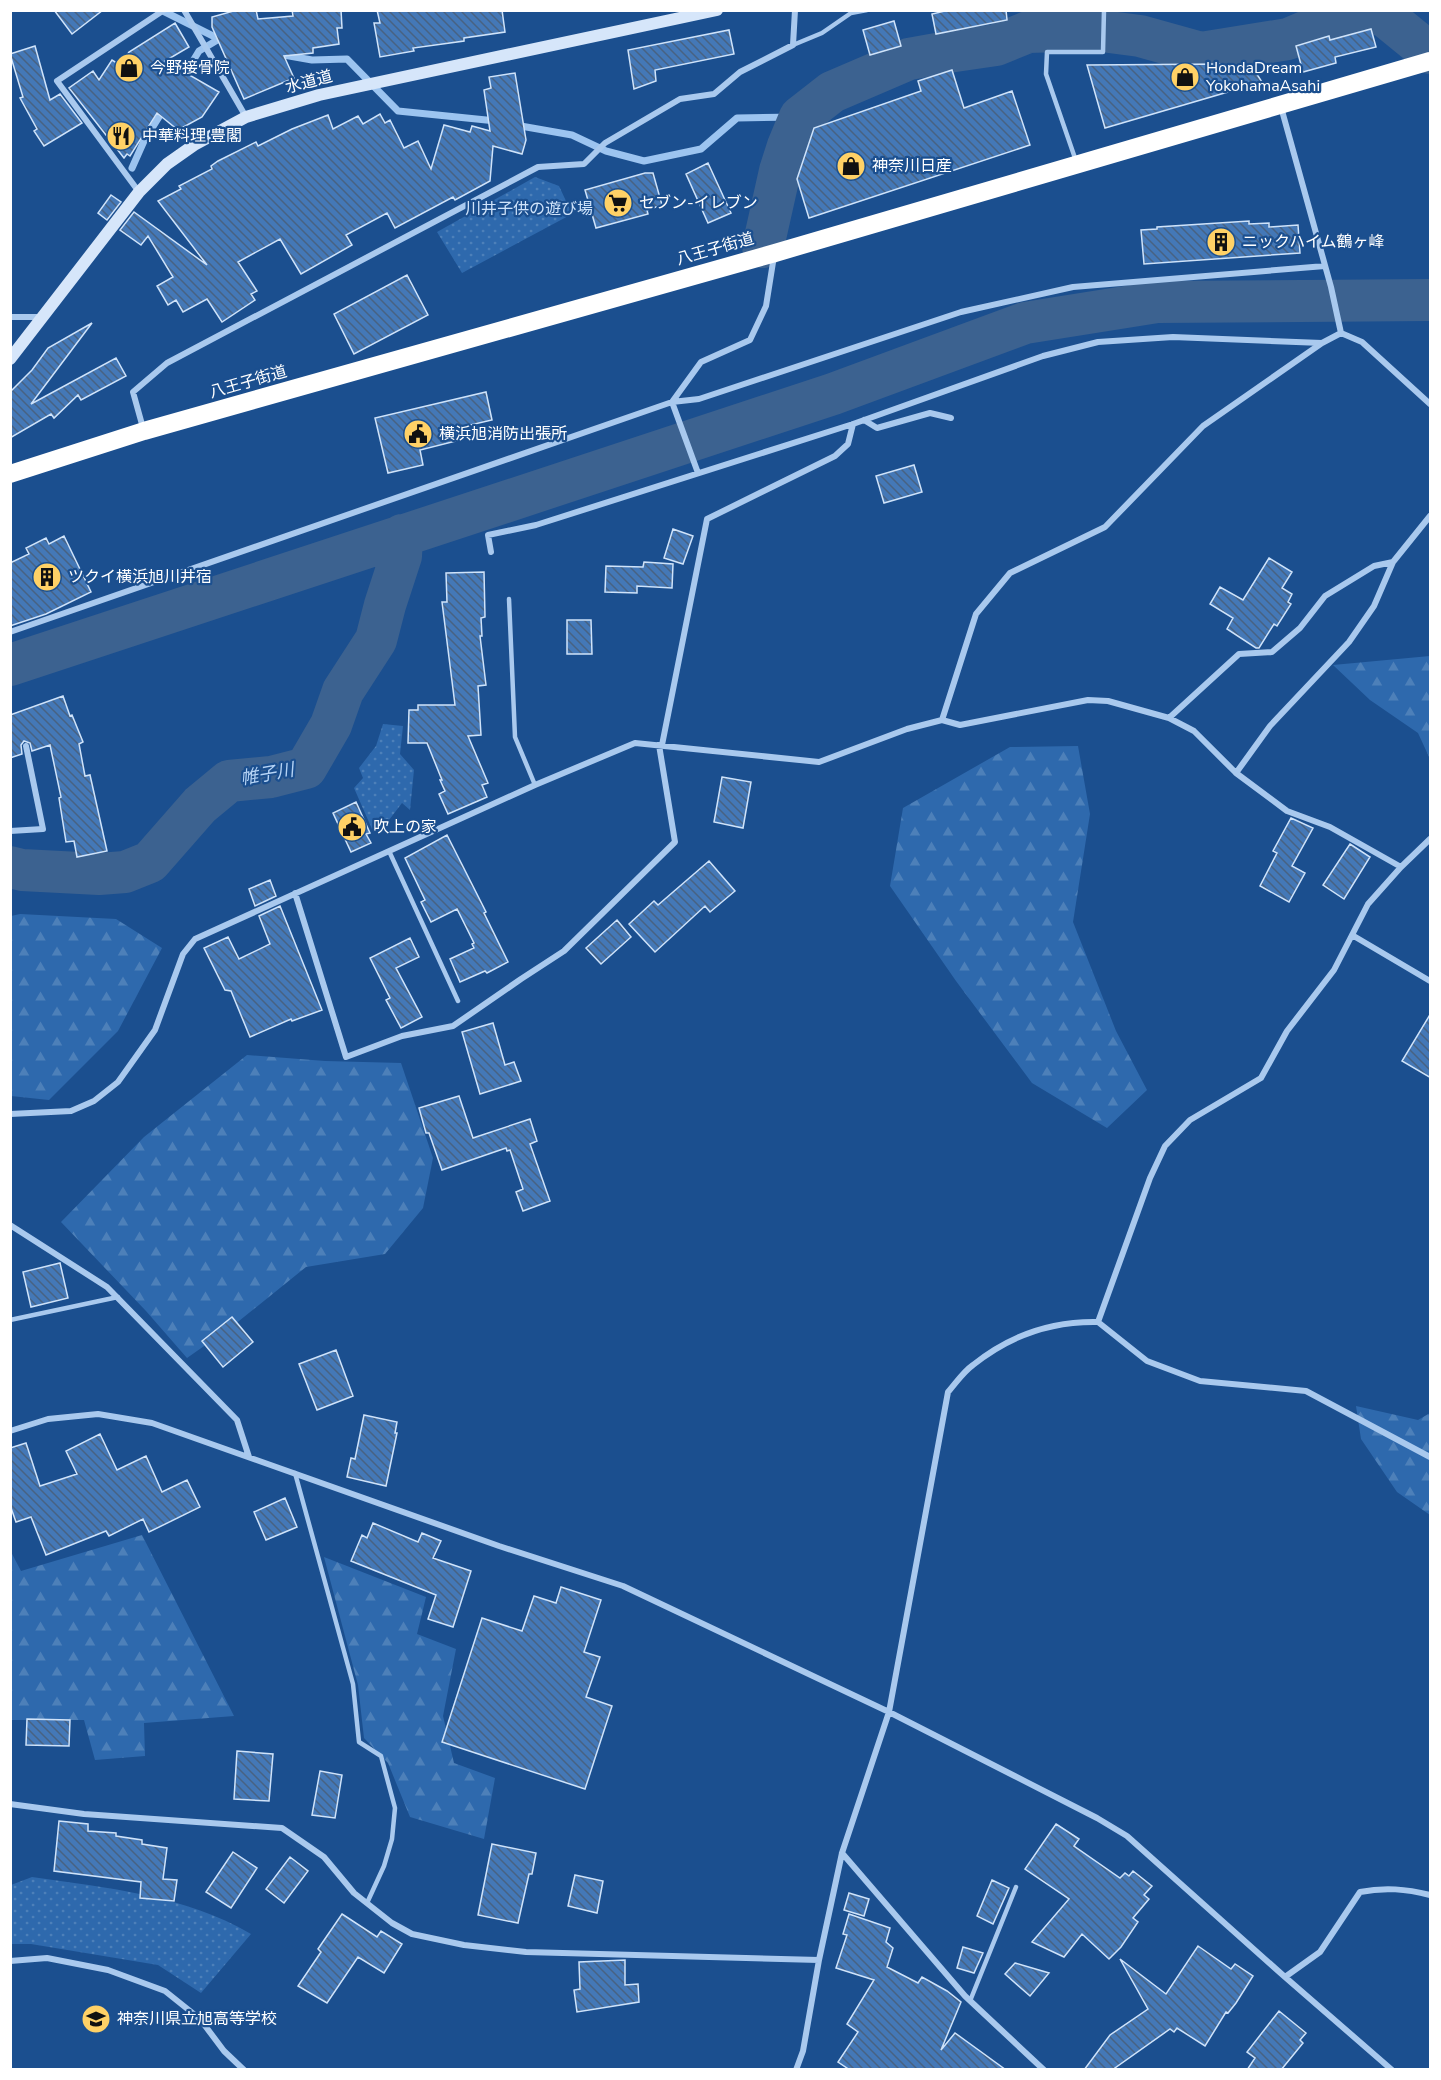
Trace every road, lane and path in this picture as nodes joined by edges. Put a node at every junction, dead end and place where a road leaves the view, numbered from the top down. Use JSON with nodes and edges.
{"nodes":[{"id":1,"x":164,"y":10,"type":"edge"},
{"id":2,"x":184,"y":10,"type":"edge"},
{"id":3,"x":717,"y":10,"type":"edge"},
{"id":4,"x":795,"y":10,"type":"edge"},
{"id":5,"x":867,"y":10,"type":"edge"},
{"id":6,"x":702,"y":12,"type":"edge"},
{"id":7,"x":1104,"y":14,"type":"edge"},
{"id":8,"x":793,"y":45,"type":"junction"},
{"id":9,"x":1422,"y":63,"type":"edge"},
{"id":10,"x":1281,"y":105,"type":"junction"},
{"id":11,"x":246,"y":117,"type":"junction"},
{"id":12,"x":1077,"y":163,"type":"junction"},
{"id":13,"x":139,"y":192,"type":"junction"},
{"id":14,"x":775,"y":253,"type":"junction"},
{"id":15,"x":1325,"y":266,"type":"junction"},
{"id":16,"x":10,"y":317,"type":"edge"},
{"id":17,"x":41,"y":317,"type":"junction"},
{"id":18,"x":1341,"y":331,"type":"junction"},
{"id":19,"x":1322,"y":343,"type":"junction"},
{"id":20,"x":10,"y":358,"type":"edge"},
{"id":21,"x":672,"y":402,"type":"junction"},
{"id":22,"x":1431,"y":404,"type":"edge"},
{"id":23,"x":951,"y":418,"type":"dead end"},
{"id":24,"x":864,"y":420,"type":"junction"},
{"id":25,"x":853,"y":424,"type":"junction"},
{"id":26,"x":144,"y":431,"type":"junction"},
{"id":27,"x":698,"y":473,"type":"junction"},
{"id":28,"x":10,"y":474,"type":"edge"},
{"id":29,"x":1431,"y":516,"type":"edge"},
{"id":30,"x":491,"y":552,"type":"dead end"},
{"id":31,"x":1392,"y":562,"type":"junction"},
{"id":32,"x":509,"y":599,"type":"dead end"},
{"id":33,"x":10,"y":632,"type":"edge"},
{"id":34,"x":1169,"y":718,"type":"junction"},
{"id":35,"x":942,"y":720,"type":"junction"},
{"id":36,"x":660,"y":745,"type":"junction"},
{"id":37,"x":26,"y":746,"type":"dead end"},
{"id":38,"x":1236,"y":773,"type":"junction"},
{"id":39,"x":535,"y":785,"type":"junction"},
{"id":40,"x":10,"y":831,"type":"edge"},
{"id":41,"x":1431,"y":839,"type":"edge"},
{"id":42,"x":389,"y":851,"type":"junction"},
{"id":43,"x":1401,"y":867,"type":"junction"},
{"id":44,"x":295,"y":893,"type":"junction"},
{"id":45,"x":1352,"y":935,"type":"junction"},
{"id":46,"x":1431,"y":981,"type":"edge"},
{"id":47,"x":458,"y":1000,"type":"dead end"},
{"id":48,"x":10,"y":1114,"type":"edge"},
{"id":49,"x":10,"y":1225,"type":"edge"},
{"id":50,"x":118,"y":1297,"type":"junction"},
{"id":51,"x":10,"y":1320,"type":"edge"},
{"id":52,"x":1098,"y":1322,"type":"junction"},
{"id":53,"x":10,"y":1431,"type":"edge"},
{"id":54,"x":249,"y":1457,"type":"junction"},
{"id":55,"x":1431,"y":1457,"type":"edge"},
{"id":56,"x":295,"y":1473,"type":"junction"},
{"id":57,"x":889,"y":1712,"type":"junction"},
{"id":58,"x":10,"y":1804,"type":"edge"},
{"id":59,"x":842,"y":1853,"type":"junction"},
{"id":60,"x":1016,"y":1887,"type":"dead end"},
{"id":61,"x":1431,"y":1896,"type":"edge"},
{"id":62,"x":366,"y":1903,"type":"junction"},
{"id":63,"x":819,"y":1960,"type":"junction"},
{"id":64,"x":10,"y":1961,"type":"edge"},
{"id":65,"x":1286,"y":1977,"type":"junction"},
{"id":66,"x":970,"y":2001,"type":"junction"},
{"id":67,"x":244,"y":2070,"type":"edge"},
{"id":68,"x":796,"y":2070,"type":"edge"},
{"id":69,"x":1044,"y":2070,"type":"edge"},
{"id":70,"x":1392,"y":2070,"type":"edge"}],
"edges":[{"from":1,"to":13,"type":"street"},
{"from":2,"to":11,"type":"street"},
{"from":3,"to":6,"type":"street","name":"水道道"},
{"from":4,"to":8,"type":"street"},
{"from":5,"to":8,"type":"lane"},
{"from":6,"to":11,"type":"street","name":"水道道"},
{"from":7,"to":12,"type":"lane"},
{"from":8,"to":26,"type":"street"},
{"from":9,"to":10,"type":"highway","name":"八王子街道"},
{"from":10,"to":12,"type":"highway","name":"八王子街道"},
{"from":10,"to":15,"type":"street"},
{"from":11,"to":13,"type":"street","name":"水道道"},
{"from":12,"to":14,"type":"highway","name":"八王子街道"},
{"from":13,"to":17,"type":"street","name":"水道道"},
{"from":14,"to":21,"type":"street"},
{"from":14,"to":26,"type":"highway","name":"八王子街道"},
{"from":15,"to":18,"type":"street"},
{"from":15,"to":21,"type":"street"},
{"from":16,"to":17,"type":"street"},
{"from":17,"to":20,"type":"street","name":"水道道"},
{"from":18,"to":19,"type":"street"},
{"from":18,"to":22,"type":"street"},
{"from":19,"to":24,"type":"street"},
{"from":19,"to":35,"type":"street"},
{"from":21,"to":27,"type":"street"},
{"from":21,"to":33,"type":"street"},
{"from":23,"to":24,"type":"street"},
{"from":24,"to":25,"type":"street"},
{"from":25,"to":27,"type":"street"},
{"from":25,"to":36,"type":"street"},
{"from":26,"to":28,"type":"highway","name":"八王子街道"},
{"from":27,"to":30,"type":"street"},
{"from":29,"to":31,"type":"street"},
{"from":31,"to":34,"type":"street"},
{"from":31,"to":38,"type":"street"},
{"from":32,"to":39,"type":"lane"},
{"from":34,"to":35,"type":"street"},
{"from":34,"to":38,"type":"street"},
{"from":35,"to":36,"type":"street"},
{"from":36,"to":39,"type":"street"},
{"from":36,"to":44,"type":"street"},
{"from":37,"to":40,"type":"street"},
{"from":38,"to":43,"type":"street"},
{"from":39,"to":42,"type":"street"},
{"from":41,"to":43,"type":"street"},
{"from":42,"to":44,"type":"street"},
{"from":42,"to":47,"type":"lane"},
{"from":43,"to":45,"type":"street"},
{"from":44,"to":48,"type":"street"},
{"from":45,"to":46,"type":"street"},
{"from":45,"to":52,"type":"street"},
{"from":49,"to":50,"type":"street"},
{"from":50,"to":51,"type":"lane"},
{"from":50,"to":54,"type":"street"},
{"from":52,"to":55,"type":"street"},
{"from":52,"to":57,"type":"street"},
{"from":53,"to":54,"type":"street"},
{"from":54,"to":56,"type":"street"},
{"from":56,"to":57,"type":"street"},
{"from":56,"to":62,"type":"lane"},
{"from":57,"to":59,"type":"street"},
{"from":57,"to":65,"type":"street"},
{"from":58,"to":62,"type":"street"},
{"from":59,"to":63,"type":"street"},
{"from":59,"to":66,"type":"street"},
{"from":60,"to":66,"type":"lane"},
{"from":61,"to":65,"type":"street"},
{"from":62,"to":63,"type":"street"},
{"from":63,"to":68,"type":"street"},
{"from":64,"to":67,"type":"street"},
{"from":65,"to":70,"type":"street"},
{"from":66,"to":69,"type":"street"}]}
